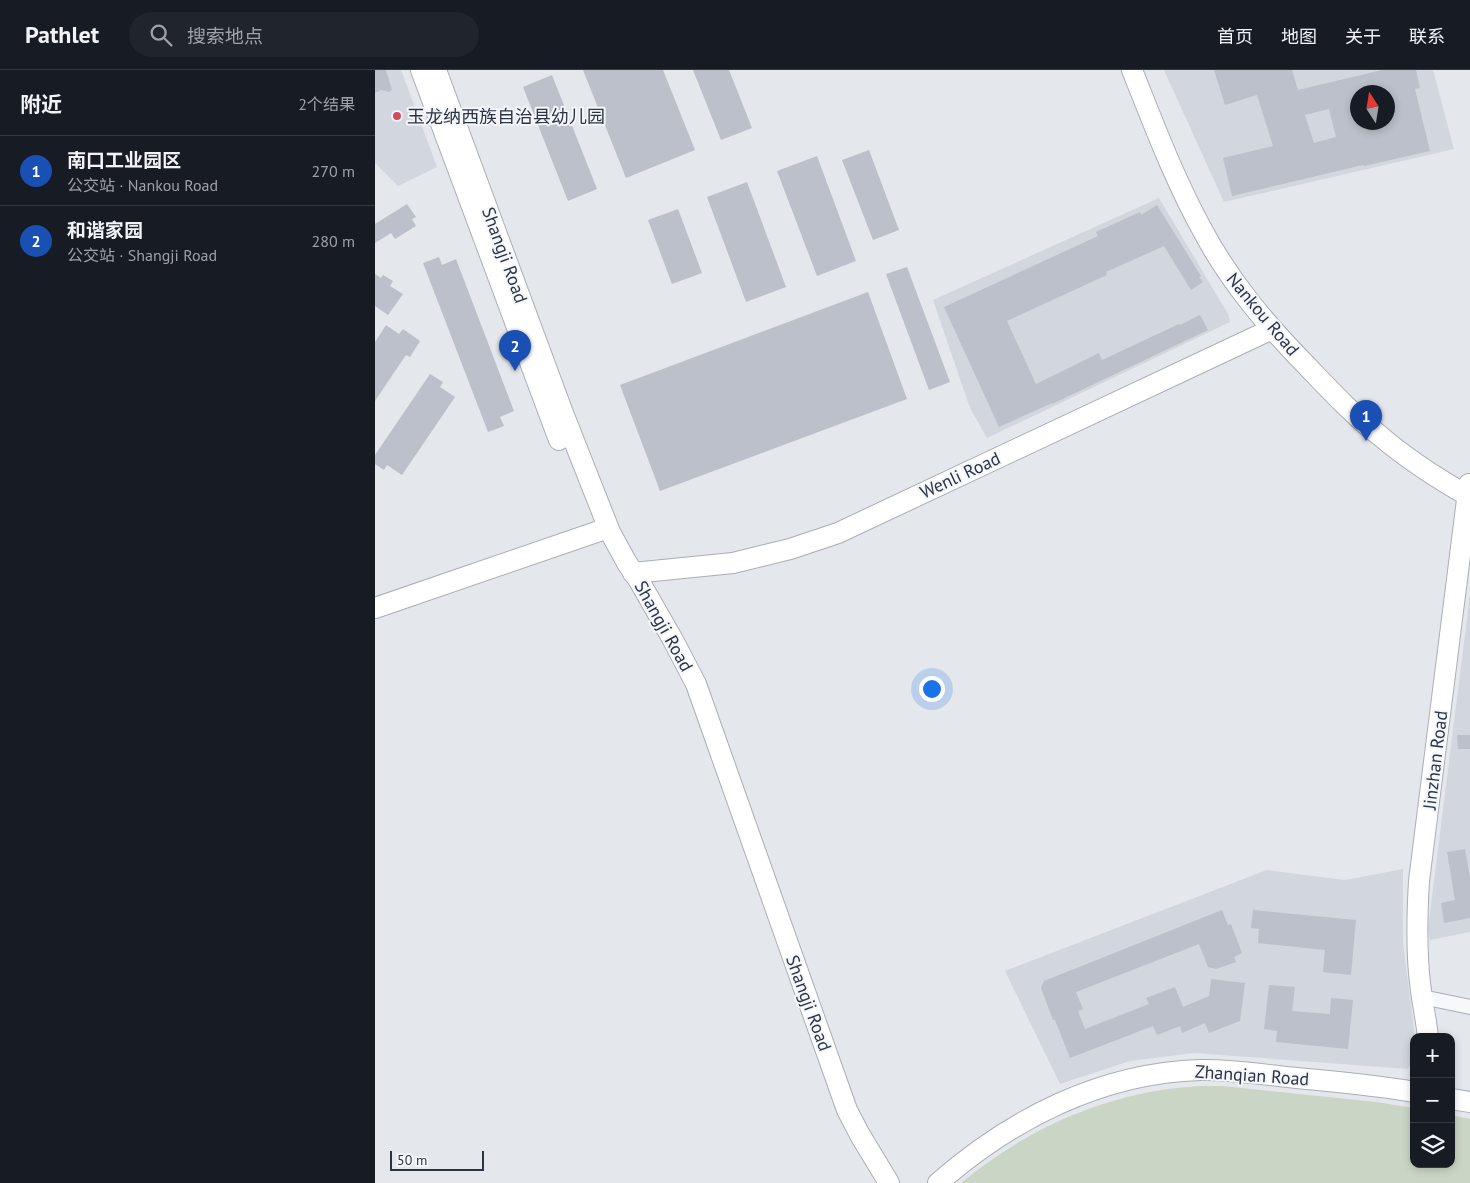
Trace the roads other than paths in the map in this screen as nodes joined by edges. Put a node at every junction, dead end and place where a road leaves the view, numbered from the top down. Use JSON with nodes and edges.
{"nodes":[{"id":1,"x":421,"y":70,"type":"edge"},
{"id":2,"x":436,"y":70,"type":"edge"},
{"id":3,"x":1132,"y":70,"type":"edge"},
{"id":4,"x":1143,"y":70,"type":"edge"},
{"id":5,"x":1272,"y":329,"type":"junction"},
{"id":6,"x":1469,"y":490,"type":"edge"},
{"id":7,"x":601,"y":526,"type":"junction"},
{"id":8,"x":633,"y":573,"type":"junction"},
{"id":9,"x":375,"y":598,"type":"edge"},
{"id":10,"x":375,"y":608,"type":"edge"},
{"id":11,"x":1422,"y":997,"type":"junction"},
{"id":12,"x":1470,"y":1007,"type":"edge"},
{"id":13,"x":1428,"y":1033,"type":"edge"},
{"id":14,"x":1410,"y":1089,"type":"edge"},
{"id":15,"x":873,"y":1183,"type":"edge"},
{"id":16,"x":889,"y":1183,"type":"edge"},
{"id":17,"x":938,"y":1183,"type":"edge"}],
"edges":[{"from":1,"to":7,"type":"main road","name":"Shangji Road"},
{"from":2,"to":7,"type":"main road","name":"Shangji Road"},
{"from":3,"to":5,"type":"main road","name":"Nankou Road"},
{"from":4,"to":6,"type":"main road","name":"Nankou Road"},
{"from":5,"to":6,"type":"main road","name":"Nankou Road"},
{"from":5,"to":8,"type":"main road","name":"Wenli Road"},
{"from":6,"to":11,"type":"main road","name":"Jinzhan Road"},
{"from":7,"to":8,"type":"main road","name":"Shangji Road"},
{"from":7,"to":9,"type":"main road"},
{"from":7,"to":10,"type":"main road"},
{"from":7,"to":15,"type":"main road","name":"Shangji Road"},
{"from":8,"to":16,"type":"main road","name":"Shangji Road"},
{"from":11,"to":12,"type":"street"},
{"from":11,"to":13,"type":"main road","name":"Jinzhan Road"},
{"from":14,"to":17,"type":"main road","name":"Zhanqian Road"}]}
